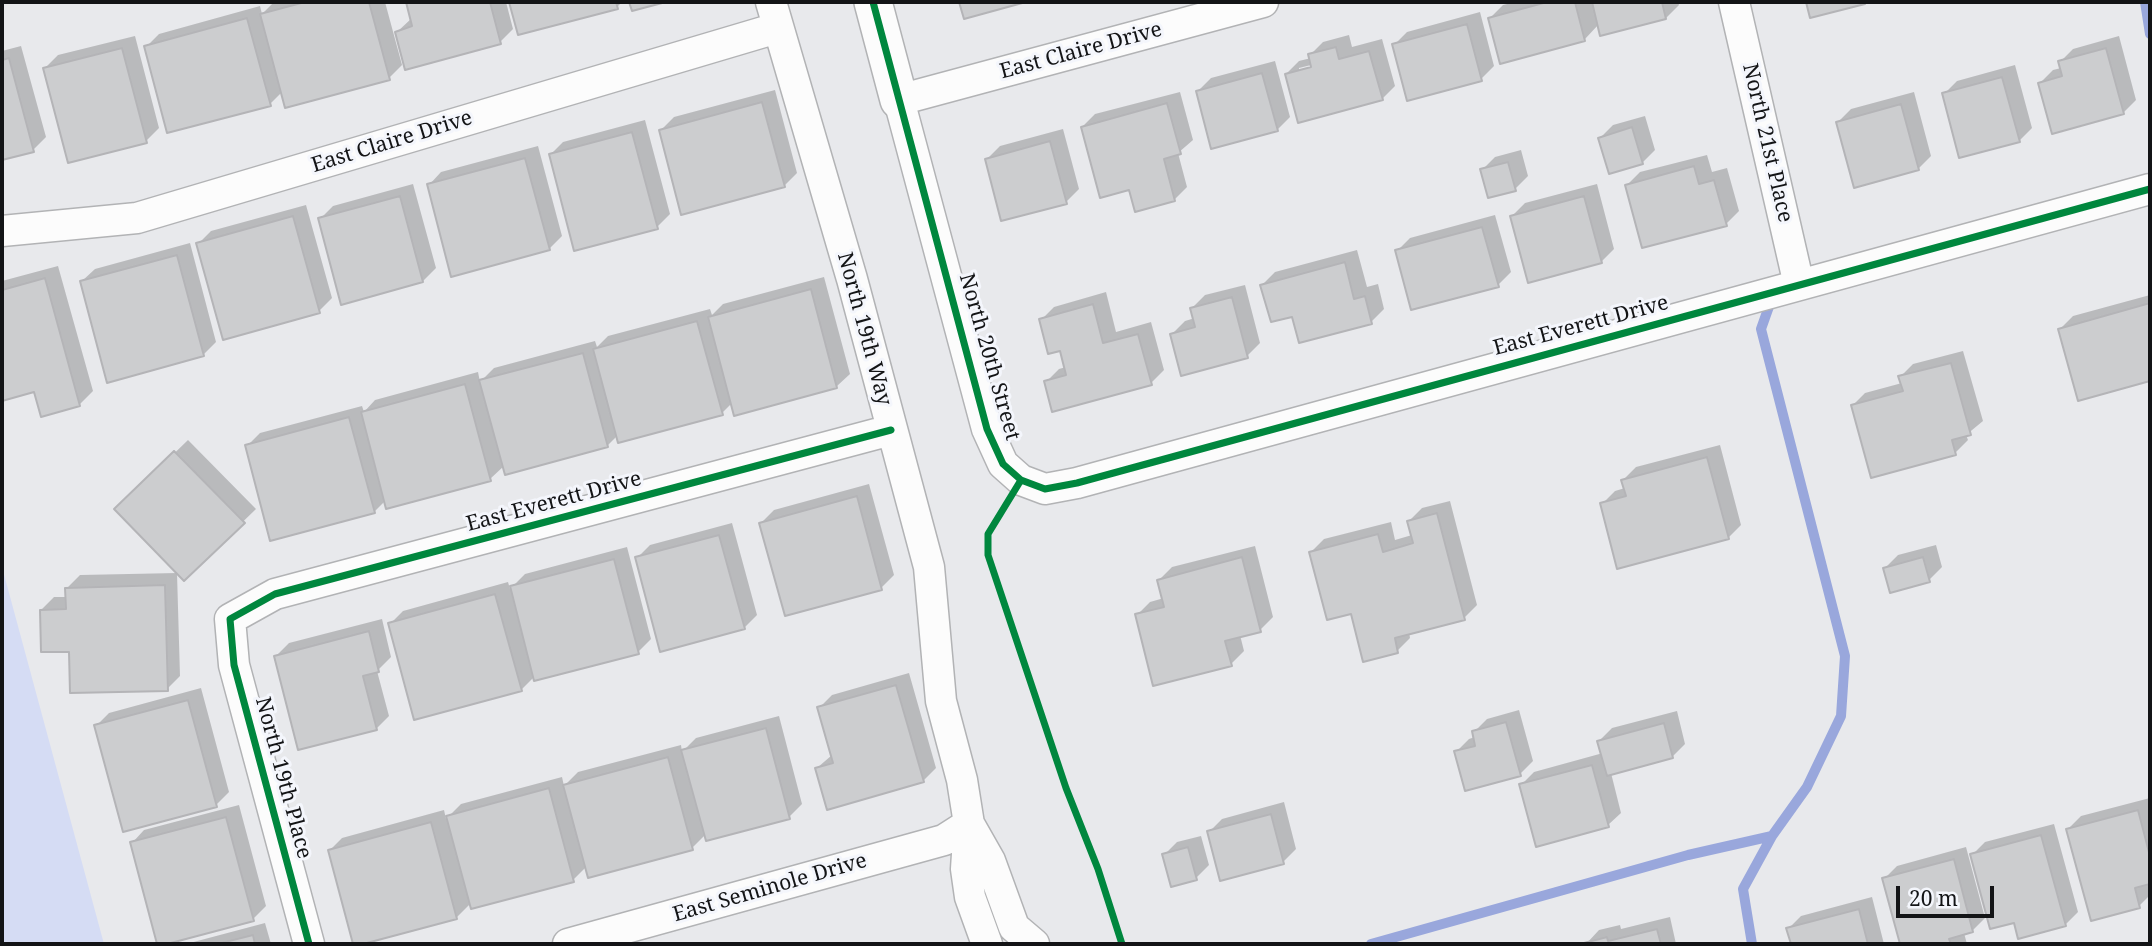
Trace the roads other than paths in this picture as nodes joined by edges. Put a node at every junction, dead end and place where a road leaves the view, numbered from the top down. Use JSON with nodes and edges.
{"nodes":[{"id":1,"x":873,"y":2,"type":"edge"},
{"id":2,"x":1264,"y":2,"type":"edge"},
{"id":3,"x":1734,"y":2,"type":"edge"},
{"id":4,"x":774,"y":15,"type":"edge"},
{"id":5,"x":899,"y":100,"type":"junction"},
{"id":6,"x":2150,"y":190,"type":"edge"},
{"id":7,"x":2,"y":232,"type":"edge"},
{"id":8,"x":1799,"y":285,"type":"junction"},
{"id":9,"x":891,"y":430,"type":"junction"},
{"id":10,"x":1021,"y":480,"type":"joint"},
{"id":11,"x":230,"y":619,"type":"joint"},
{"id":12,"x":969,"y":824,"type":"junction"},
{"id":13,"x":309,"y":944,"type":"edge"},
{"id":14,"x":568,"y":944,"type":"edge"},
{"id":15,"x":987,"y":944,"type":"edge"},
{"id":16,"x":1034,"y":944,"type":"edge"}],
"edges":[{"from":1,"to":5,"type":"street","name":"North 20th Street"},
{"from":2,"to":5,"type":"street","name":"East Claire Drive"},
{"from":3,"to":8,"type":"street","name":"North 21st Place"},
{"from":4,"to":7,"type":"street","name":"East Claire Drive"},
{"from":4,"to":9,"type":"street","name":"North 19th Way"},
{"from":5,"to":10,"type":"street","name":"North 20th Street"},
{"from":6,"to":8,"type":"street","name":"East Everett Drive"},
{"from":8,"to":10,"type":"street","name":"East Everett Drive"},
{"from":9,"to":11,"type":"street","name":"East Everett Drive"},
{"from":9,"to":12,"type":"street","name":"North 19th Way"},
{"from":11,"to":13,"type":"street","name":"North 19th Place"},
{"from":12,"to":14,"type":"street","name":"East Seminole Drive"},
{"from":12,"to":15,"type":"street","name":"North 19th Way"},
{"from":12,"to":16,"type":"street","name":"North 19th Way"}]}
